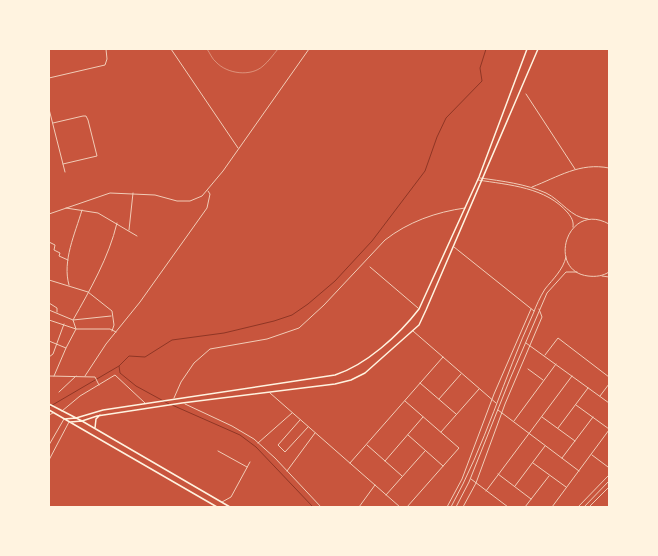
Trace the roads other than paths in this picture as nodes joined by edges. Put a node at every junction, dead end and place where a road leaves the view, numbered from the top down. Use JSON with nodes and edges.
{"nodes":[{"id":1,"x":106,"y":49,"type":"edge"},
{"id":2,"x":171,"y":49,"type":"edge"},
{"id":3,"x":207,"y":49,"type":"edge"},
{"id":4,"x":278,"y":49,"type":"edge"},
{"id":5,"x":310,"y":49,"type":"edge"},
{"id":6,"x":527,"y":49,"type":"edge"},
{"id":7,"x":538,"y":49,"type":"edge"},
{"id":8,"x":49,"y":78,"type":"edge"},
{"id":9,"x":526,"y":94,"type":"dead end"},
{"id":10,"x":49,"y":110,"type":"edge"},
{"id":11,"x":53,"y":123,"type":"junction"},
{"id":12,"x":239,"y":149,"type":"junction"},
{"id":13,"x":63,"y":164,"type":"junction"},
{"id":14,"x":609,"y":167,"type":"edge"},
{"id":15,"x":575,"y":169,"type":"junction"},
{"id":16,"x":65,"y":172,"type":"dead end"},
{"id":17,"x":479,"y":177,"type":"junction"},
{"id":18,"x":483,"y":178,"type":"junction"},
{"id":19,"x":478,"y":180,"type":"junction"},
{"id":20,"x":482,"y":181,"type":"junction"},
{"id":21,"x":532,"y":188,"type":"junction"},
{"id":22,"x":208,"y":191,"type":"junction"},
{"id":23,"x":133,"y":193,"type":"junction"},
{"id":24,"x":66,"y":208,"type":"junction"},
{"id":25,"x":465,"y":208,"type":"junction"},
{"id":26,"x":82,"y":210,"type":"junction"},
{"id":27,"x":49,"y":214,"type":"edge"},
{"id":28,"x":591,"y":219,"type":"junction"},
{"id":29,"x":117,"y":223,"type":"junction"},
{"id":30,"x":608,"y":223,"type":"edge"},
{"id":31,"x":573,"y":227,"type":"junction"},
{"id":32,"x":129,"y":231,"type":"junction"},
{"id":33,"x":137,"y":236,"type":"dead end"},
{"id":34,"x":49,"y":242,"type":"edge"},
{"id":35,"x":454,"y":246,"type":"junction"},
{"id":36,"x":566,"y":256,"type":"junction"},
{"id":37,"x":68,"y":260,"type":"junction"},
{"id":38,"x":370,"y":268,"type":"dead end"},
{"id":39,"x":577,"y":272,"type":"junction"},
{"id":40,"x":609,"y":272,"type":"edge"},
{"id":41,"x":601,"y":276,"type":"junction"},
{"id":42,"x":609,"y":277,"type":"edge"},
{"id":43,"x":49,"y":280,"type":"edge"},
{"id":44,"x":69,"y":285,"type":"junction"},
{"id":45,"x":88,"y":292,"type":"junction"},
{"id":46,"x":49,"y":303,"type":"edge"},
{"id":47,"x":419,"y":309,"type":"junction"},
{"id":48,"x":531,"y":309,"type":"junction"},
{"id":49,"x":49,"y":310,"type":"edge"},
{"id":50,"x":539,"y":310,"type":"junction"},
{"id":51,"x":534,"y":311,"type":"junction"},
{"id":52,"x":57,"y":312,"type":"junction"},
{"id":53,"x":112,"y":316,"type":"junction"},
{"id":54,"x":49,"y":320,"type":"edge"},
{"id":55,"x":73,"y":320,"type":"junction"},
{"id":56,"x":64,"y":324,"type":"junction"},
{"id":57,"x":76,"y":329,"type":"junction"},
{"id":58,"x":112,"y":330,"type":"junction"},
{"id":59,"x":412,"y":330,"type":"junction"},
{"id":60,"x":116,"y":333,"type":"junction"},
{"id":61,"x":49,"y":341,"type":"edge"},
{"id":62,"x":56,"y":343,"type":"junction"},
{"id":63,"x":526,"y":343,"type":"junction"},
{"id":64,"x":530,"y":344,"type":"junction"},
{"id":65,"x":66,"y":348,"type":"junction"},
{"id":66,"x":545,"y":355,"type":"junction"},
{"id":67,"x":49,"y":357,"type":"edge"},
{"id":68,"x":443,"y":357,"type":"junction"},
{"id":69,"x":557,"y":364,"type":"junction"},
{"id":70,"x":528,"y":368,"type":"dead end"},
{"id":71,"x":462,"y":373,"type":"junction"},
{"id":72,"x":49,"y":376,"type":"edge"},
{"id":73,"x":54,"y":376,"type":"junction"},
{"id":74,"x":76,"y":376,"type":"junction"},
{"id":75,"x":85,"y":376,"type":"junction"},
{"id":76,"x":572,"y":376,"type":"junction"},
{"id":77,"x":609,"y":377,"type":"edge"},
{"id":78,"x":544,"y":381,"type":"junction"},
{"id":79,"x":420,"y":383,"type":"junction"},
{"id":80,"x":609,"y":384,"type":"edge"},
{"id":81,"x":99,"y":385,"type":"junction"},
{"id":82,"x":588,"y":388,"type":"junction"},
{"id":83,"x":479,"y":389,"type":"junction"},
{"id":84,"x":59,"y":392,"type":"dead end"},
{"id":85,"x":270,"y":393,"type":"junction"},
{"id":86,"x":600,"y":396,"type":"junction"},
{"id":87,"x":173,"y":398,"type":"junction"},
{"id":88,"x":438,"y":399,"type":"junction"},
{"id":89,"x":492,"y":400,"type":"junction"},
{"id":90,"x":405,"y":401,"type":"junction"},
{"id":91,"x":145,"y":403,"type":"junction"},
{"id":92,"x":182,"y":403,"type":"junction"},
{"id":93,"x":496,"y":403,"type":"junction"},
{"id":94,"x":609,"y":403,"type":"edge"},
{"id":95,"x":49,"y":404,"type":"edge"},
{"id":96,"x":576,"y":404,"type":"junction"},
{"id":97,"x":498,"y":409,"type":"junction"},
{"id":98,"x":51,"y":411,"type":"edge"},
{"id":99,"x":62,"y":411,"type":"junction"},
{"id":100,"x":292,"y":412,"type":"junction"},
{"id":101,"x":502,"y":412,"type":"junction"},
{"id":102,"x":456,"y":414,"type":"junction"},
{"id":103,"x":49,"y":415,"type":"edge"},
{"id":104,"x":100,"y":415,"type":"junction"},
{"id":105,"x":542,"y":416,"type":"junction"},
{"id":106,"x":423,"y":417,"type":"junction"},
{"id":107,"x":593,"y":417,"type":"junction"},
{"id":108,"x":76,"y":418,"type":"junction"},
{"id":109,"x":64,"y":419,"type":"junction"},
{"id":110,"x":300,"y":420,"type":"junction"},
{"id":111,"x":82,"y":421,"type":"junction"},
{"id":112,"x":513,"y":421,"type":"junction"},
{"id":113,"x":70,"y":422,"type":"junction"},
{"id":114,"x":308,"y":426,"type":"junction"},
{"id":115,"x":95,"y":428,"type":"junction"},
{"id":116,"x":558,"y":428,"type":"junction"},
{"id":117,"x":609,"y":430,"type":"edge"},
{"id":118,"x":441,"y":432,"type":"junction"},
{"id":119,"x":315,"y":433,"type":"junction"},
{"id":120,"x":529,"y":433,"type":"junction"},
{"id":121,"x":408,"y":435,"type":"junction"},
{"id":122,"x":575,"y":441,"type":"junction"},
{"id":123,"x":258,"y":442,"type":"junction"},
{"id":124,"x":366,"y":444,"type":"junction"},
{"id":125,"x":49,"y":445,"type":"edge"},
{"id":126,"x":545,"y":445,"type":"junction"},
{"id":127,"x":218,"y":451,"type":"dead end"},
{"id":128,"x":426,"y":451,"type":"junction"},
{"id":129,"x":591,"y":455,"type":"junction"},
{"id":130,"x":562,"y":458,"type":"junction"},
{"id":131,"x":49,"y":460,"type":"edge"},
{"id":132,"x":385,"y":461,"type":"junction"},
{"id":133,"x":250,"y":462,"type":"dead end"},
{"id":134,"x":533,"y":462,"type":"junction"},
{"id":135,"x":350,"y":463,"type":"junction"},
{"id":136,"x":443,"y":466,"type":"junction"},
{"id":137,"x":609,"y":466,"type":"edge"},
{"id":138,"x":248,"y":467,"type":"junction"},
{"id":139,"x":579,"y":471,"type":"junction"},
{"id":140,"x":286,"y":472,"type":"junction"},
{"id":141,"x":498,"y":474,"type":"junction"},
{"id":142,"x":549,"y":475,"type":"junction"},
{"id":143,"x":609,"y":475,"type":"edge"},
{"id":144,"x":403,"y":476,"type":"junction"},
{"id":145,"x":471,"y":479,"type":"junction"},
{"id":146,"x":609,"y":481,"type":"edge"},
{"id":147,"x":476,"y":483,"type":"junction"},
{"id":148,"x":375,"y":485,"type":"junction"},
{"id":149,"x":515,"y":486,"type":"junction"},
{"id":150,"x":609,"y":486,"type":"edge"},
{"id":151,"x":566,"y":488,"type":"junction"},
{"id":152,"x":486,"y":491,"type":"junction"},
{"id":153,"x":386,"y":495,"type":"junction"},
{"id":154,"x":531,"y":499,"type":"junction"},
{"id":155,"x":222,"y":503,"type":"junction"},
{"id":156,"x":217,"y":507,"type":"edge"},
{"id":157,"x":230,"y":507,"type":"edge"},
{"id":158,"x":321,"y":507,"type":"edge"},
{"id":159,"x":359,"y":507,"type":"edge"},
{"id":160,"x":400,"y":507,"type":"edge"},
{"id":161,"x":407,"y":507,"type":"edge"},
{"id":162,"x":447,"y":507,"type":"edge"},
{"id":163,"x":452,"y":507,"type":"edge"},
{"id":164,"x":456,"y":507,"type":"edge"},
{"id":165,"x":463,"y":507,"type":"edge"},
{"id":166,"x":508,"y":507,"type":"edge"},
{"id":167,"x":525,"y":507,"type":"edge"},
{"id":168,"x":552,"y":507,"type":"edge"},
{"id":169,"x":578,"y":507,"type":"edge"},
{"id":170,"x":584,"y":507,"type":"edge"},
{"id":171,"x":589,"y":507,"type":"edge"}],
"edges":[{"from":1,"to":8,"type":"street"},
{"from":2,"to":12,"type":"street"},
{"from":3,"to":4,"type":"lane"},
{"from":5,"to":12,"type":"street"},
{"from":6,"to":17,"type":"main road"},
{"from":7,"to":18,"type":"main road"},
{"from":9,"to":15,"type":"street"},
{"from":10,"to":11,"type":"street"},
{"from":11,"to":13,"type":"street"},
{"from":11,"to":13,"type":"street"},
{"from":12,"to":22,"type":"street"},
{"from":13,"to":16,"type":"street"},
{"from":14,"to":15,"type":"street"},
{"from":15,"to":21,"type":"street"},
{"from":17,"to":18,"type":"street"},
{"from":17,"to":19,"type":"main road"},
{"from":18,"to":20,"type":"main road"},
{"from":18,"to":21,"type":"street"},
{"from":19,"to":20,"type":"street"},
{"from":19,"to":25,"type":"main road"},
{"from":20,"to":31,"type":"street"},
{"from":20,"to":35,"type":"main road"},
{"from":21,"to":28,"type":"street"},
{"from":22,"to":23,"type":"street"},
{"from":22,"to":60,"type":"street"},
{"from":23,"to":24,"type":"street"},
{"from":23,"to":32,"type":"street"},
{"from":24,"to":26,"type":"street"},
{"from":24,"to":27,"type":"street"},
{"from":25,"to":47,"type":"main road"},
{"from":25,"to":87,"type":"street"},
{"from":26,"to":29,"type":"street"},
{"from":26,"to":37,"type":"street"},
{"from":28,"to":30,"type":"street"},
{"from":28,"to":31,"type":"street"},
{"from":29,"to":32,"type":"street"},
{"from":29,"to":45,"type":"street"},
{"from":31,"to":36,"type":"street"},
{"from":32,"to":33,"type":"street"},
{"from":34,"to":37,"type":"street"},
{"from":35,"to":48,"type":"street"},
{"from":35,"to":59,"type":"main road"},
{"from":36,"to":39,"type":"street"},
{"from":36,"to":51,"type":"street"},
{"from":37,"to":44,"type":"street"},
{"from":38,"to":47,"type":"street"},
{"from":39,"to":41,"type":"street"},
{"from":39,"to":50,"type":"street"},
{"from":40,"to":41,"type":"street"},
{"from":41,"to":42,"type":"street"},
{"from":43,"to":44,"type":"street"},
{"from":44,"to":45,"type":"street"},
{"from":45,"to":53,"type":"street"},
{"from":45,"to":55,"type":"street"},
{"from":46,"to":52,"type":"street"},
{"from":47,"to":87,"type":"main road"},
{"from":48,"to":51,"type":"street"},
{"from":48,"to":89,"type":"street"},
{"from":49,"to":52,"type":"street"},
{"from":50,"to":63,"type":"street"},
{"from":50,"to":64,"type":"street"},
{"from":51,"to":93,"type":"street"},
{"from":52,"to":55,"type":"street"},
{"from":53,"to":55,"type":"street"},
{"from":53,"to":58,"type":"street"},
{"from":54,"to":56,"type":"street"},
{"from":55,"to":57,"type":"street"},
{"from":56,"to":57,"type":"street"},
{"from":56,"to":62,"type":"street"},
{"from":57,"to":58,"type":"street"},
{"from":57,"to":65,"type":"street"},
{"from":58,"to":60,"type":"street"},
{"from":59,"to":68,"type":"street"},
{"from":59,"to":85,"type":"main road"},
{"from":60,"to":75,"type":"street"},
{"from":61,"to":62,"type":"street"},
{"from":62,"to":65,"type":"street"},
{"from":62,"to":67,"type":"street"},
{"from":63,"to":64,"type":"street"},
{"from":63,"to":97,"type":"street"},
{"from":64,"to":66,"type":"street"},
{"from":64,"to":101,"type":"street"},
{"from":65,"to":73,"type":"street"},
{"from":66,"to":69,"type":"street"},
{"from":66,"to":77,"type":"street"},
{"from":68,"to":71,"type":"street"},
{"from":68,"to":79,"type":"street"},
{"from":69,"to":76,"type":"street"},
{"from":69,"to":78,"type":"street"},
{"from":70,"to":78,"type":"street"},
{"from":71,"to":83,"type":"street"},
{"from":71,"to":88,"type":"street"},
{"from":72,"to":73,"type":"street"},
{"from":73,"to":74,"type":"street"},
{"from":74,"to":75,"type":"street"},
{"from":74,"to":84,"type":"street"},
{"from":75,"to":81,"type":"street"},
{"from":76,"to":82,"type":"street"},
{"from":76,"to":105,"type":"street"},
{"from":78,"to":112,"type":"street"},
{"from":79,"to":88,"type":"street"},
{"from":79,"to":90,"type":"street"},
{"from":80,"to":86,"type":"street"},
{"from":81,"to":91,"type":"street"},
{"from":81,"to":99,"type":"street"},
{"from":82,"to":86,"type":"street"},
{"from":82,"to":96,"type":"street"},
{"from":83,"to":89,"type":"street"},
{"from":83,"to":102,"type":"street"},
{"from":85,"to":92,"type":"main road"},
{"from":85,"to":100,"type":"street"},
{"from":86,"to":94,"type":"street"},
{"from":87,"to":91,"type":"main road"},
{"from":88,"to":102,"type":"street"},
{"from":89,"to":93,"type":"street"},
{"from":89,"to":162,"type":"street"},
{"from":90,"to":106,"type":"street"},
{"from":90,"to":124,"type":"street"},
{"from":91,"to":108,"type":"main road"},
{"from":92,"to":104,"type":"main road"},
{"from":92,"to":123,"type":"street"},
{"from":93,"to":163,"type":"street"},
{"from":95,"to":99,"type":"main road"},
{"from":96,"to":107,"type":"street"},
{"from":96,"to":116,"type":"street"},
{"from":97,"to":101,"type":"street"},
{"from":97,"to":145,"type":"street"},
{"from":98,"to":103,"type":"street"},
{"from":98,"to":109,"type":"main road"},
{"from":99,"to":108,"type":"main road"},
{"from":100,"to":110,"type":"street"},
{"from":100,"to":123,"type":"street"},
{"from":101,"to":112,"type":"street"},
{"from":101,"to":147,"type":"street"},
{"from":102,"to":118,"type":"street"},
{"from":104,"to":111,"type":"main road"},
{"from":104,"to":115,"type":"main road"},
{"from":105,"to":116,"type":"street"},
{"from":105,"to":120,"type":"street"},
{"from":106,"to":118,"type":"street"},
{"from":106,"to":121,"type":"street"},
{"from":107,"to":117,"type":"street"},
{"from":107,"to":122,"type":"street"},
{"from":108,"to":109,"type":"main road"},
{"from":108,"to":111,"type":"main road"},
{"from":109,"to":113,"type":"main road"},
{"from":109,"to":125,"type":"street"},
{"from":110,"to":114,"type":"street"},
{"from":110,"to":114,"type":"street"},
{"from":111,"to":113,"type":"main road"},
{"from":111,"to":115,"type":"main road"},
{"from":112,"to":120,"type":"street"},
{"from":113,"to":131,"type":"street"},
{"from":113,"to":156,"type":"main road"},
{"from":114,"to":119,"type":"street"},
{"from":115,"to":155,"type":"main road"},
{"from":116,"to":122,"type":"street"},
{"from":117,"to":129,"type":"street"},
{"from":118,"to":136,"type":"street"},
{"from":119,"to":135,"type":"street"},
{"from":119,"to":140,"type":"street"},
{"from":120,"to":126,"type":"street"},
{"from":120,"to":141,"type":"street"},
{"from":121,"to":128,"type":"street"},
{"from":121,"to":132,"type":"street"},
{"from":122,"to":130,"type":"street"},
{"from":123,"to":140,"type":"street"},
{"from":124,"to":132,"type":"street"},
{"from":124,"to":135,"type":"street"},
{"from":126,"to":130,"type":"street"},
{"from":126,"to":134,"type":"street"},
{"from":127,"to":138,"type":"street"},
{"from":128,"to":136,"type":"street"},
{"from":128,"to":144,"type":"street"},
{"from":129,"to":137,"type":"street"},
{"from":129,"to":139,"type":"street"},
{"from":130,"to":139,"type":"street"},
{"from":132,"to":144,"type":"street"},
{"from":133,"to":138,"type":"street"},
{"from":134,"to":142,"type":"street"},
{"from":134,"to":149,"type":"street"},
{"from":135,"to":148,"type":"street"},
{"from":136,"to":161,"type":"street"},
{"from":138,"to":155,"type":"street"},
{"from":139,"to":151,"type":"street"},
{"from":140,"to":158,"type":"street"},
{"from":141,"to":149,"type":"street"},
{"from":141,"to":152,"type":"street"},
{"from":142,"to":151,"type":"street"},
{"from":142,"to":154,"type":"street"},
{"from":143,"to":169,"type":"street"},
{"from":144,"to":153,"type":"street"},
{"from":145,"to":147,"type":"street"},
{"from":145,"to":164,"type":"street"},
{"from":146,"to":170,"type":"street"},
{"from":147,"to":152,"type":"street"},
{"from":147,"to":165,"type":"street"},
{"from":148,"to":153,"type":"street"},
{"from":148,"to":159,"type":"street"},
{"from":149,"to":154,"type":"street"},
{"from":150,"to":171,"type":"street"},
{"from":151,"to":168,"type":"street"},
{"from":152,"to":166,"type":"street"},
{"from":153,"to":160,"type":"street"},
{"from":154,"to":167,"type":"street"},
{"from":155,"to":157,"type":"main road"}]}
